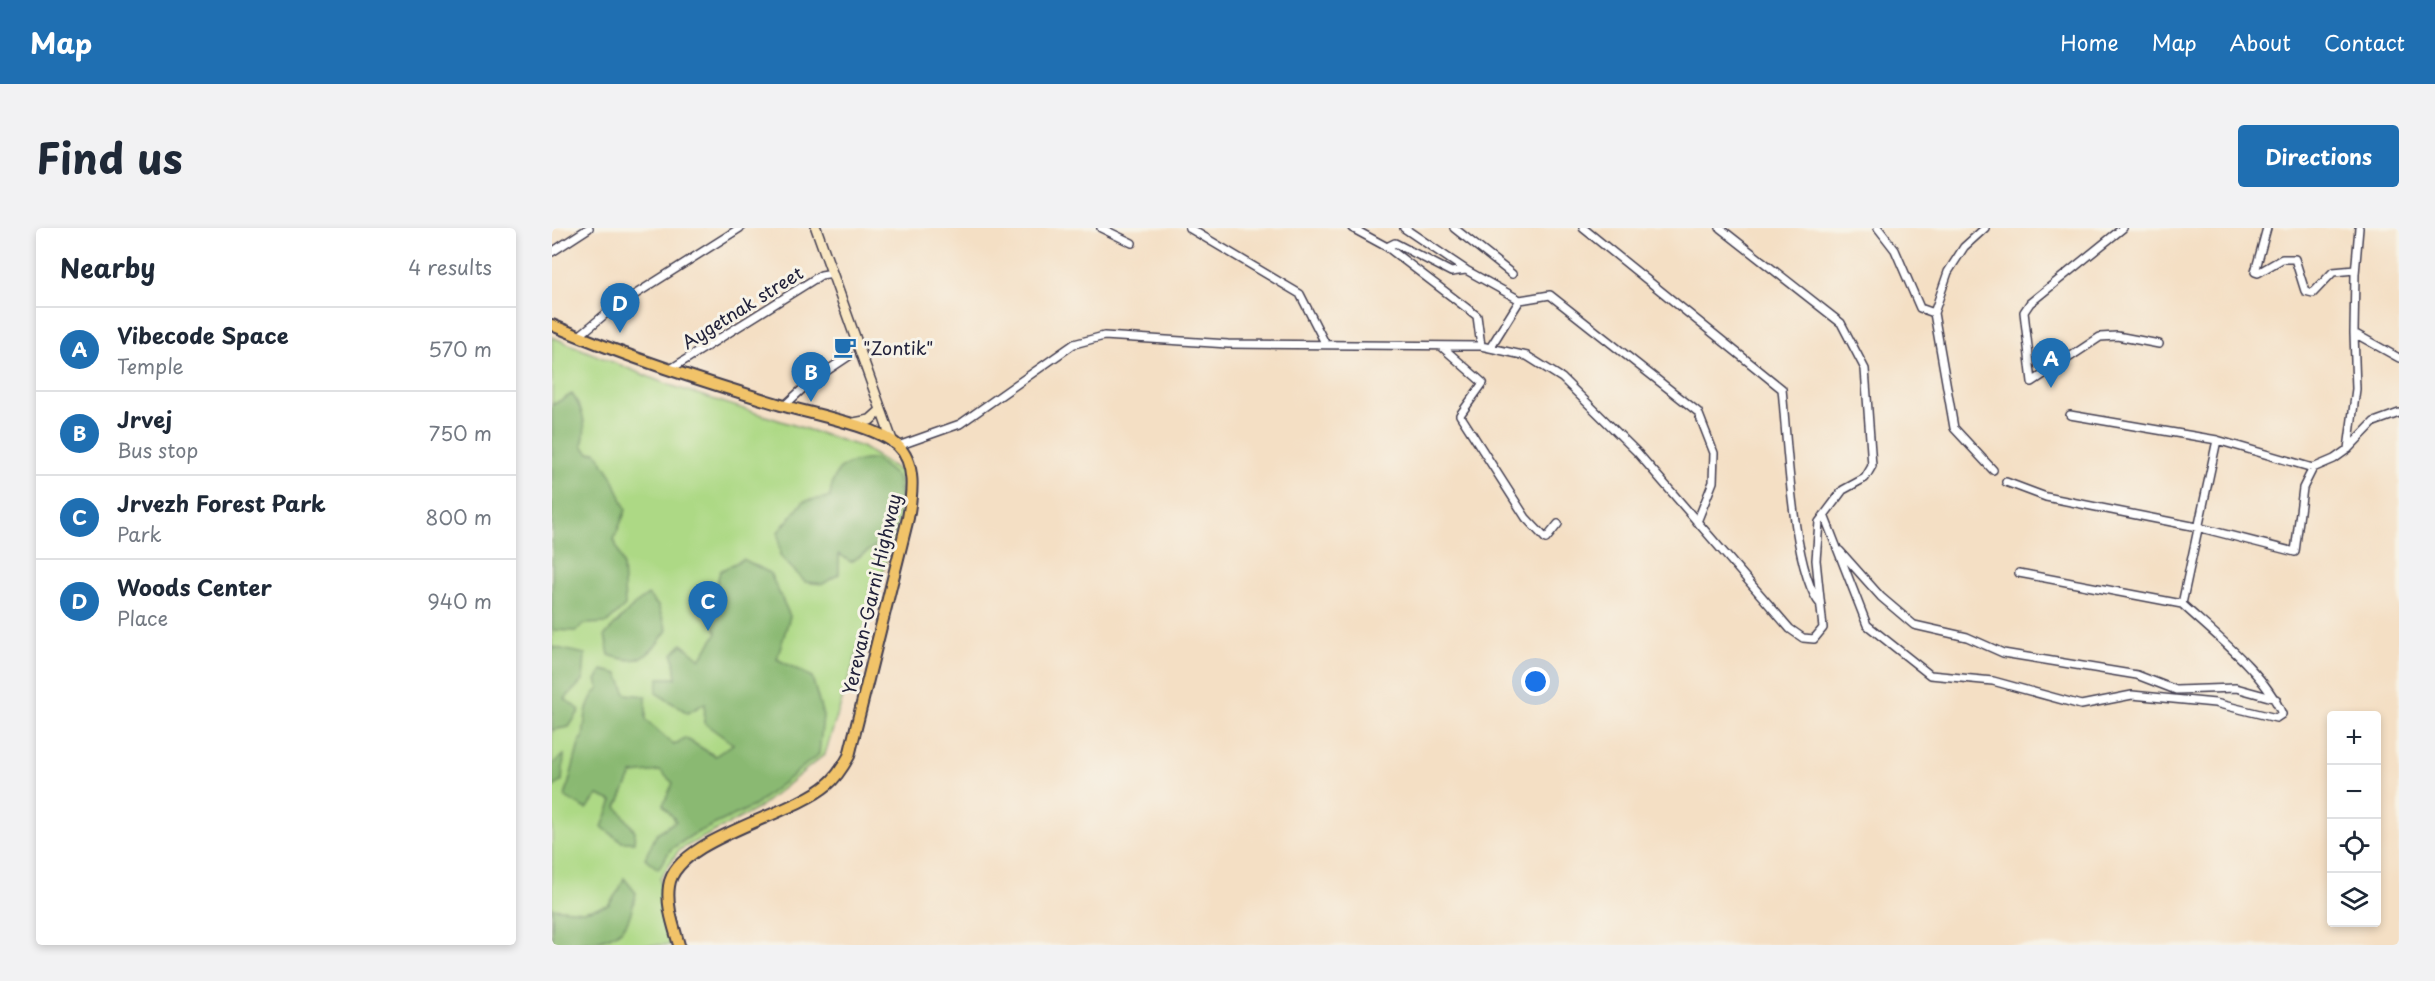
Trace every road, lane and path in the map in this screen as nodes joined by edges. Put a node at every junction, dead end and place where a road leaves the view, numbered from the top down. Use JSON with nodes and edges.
{"nodes":[{"id":1,"x":589,"y":228,"type":"edge"},
{"id":2,"x":740,"y":228,"type":"edge"},
{"id":3,"x":816,"y":228,"type":"edge"},
{"id":4,"x":1101,"y":228,"type":"edge"},
{"id":5,"x":1189,"y":228,"type":"edge"},
{"id":6,"x":1352,"y":228,"type":"edge"},
{"id":7,"x":1404,"y":228,"type":"edge"},
{"id":8,"x":1454,"y":228,"type":"edge"},
{"id":9,"x":1583,"y":228,"type":"edge"},
{"id":10,"x":1719,"y":228,"type":"edge"},
{"id":11,"x":1878,"y":228,"type":"edge"},
{"id":12,"x":1985,"y":228,"type":"edge"},
{"id":13,"x":2123,"y":228,"type":"edge"},
{"id":14,"x":2267,"y":228,"type":"edge"},
{"id":15,"x":2359,"y":228,"type":"edge"},
{"id":16,"x":1132,"y":243,"type":"dead end"},
{"id":17,"x":1387,"y":247,"type":"junction"},
{"id":18,"x":552,"y":252,"type":"edge"},
{"id":19,"x":1466,"y":270,"type":"junction"},
{"id":20,"x":2355,"y":270,"type":"junction"},
{"id":21,"x":833,"y":273,"type":"junction"},
{"id":22,"x":1512,"y":274,"type":"dead end"},
{"id":23,"x":1520,"y":300,"type":"junction"},
{"id":24,"x":1934,"y":313,"type":"junction"},
{"id":25,"x":552,"y":325,"type":"edge"},
{"id":26,"x":2354,"y":333,"type":"junction"},
{"id":27,"x":579,"y":336,"type":"junction"},
{"id":28,"x":1325,"y":343,"type":"junction"},
{"id":29,"x":2159,"y":344,"type":"dead end"},
{"id":30,"x":1441,"y":346,"type":"junction"},
{"id":31,"x":1481,"y":346,"type":"junction"},
{"id":32,"x":1490,"y":348,"type":"junction"},
{"id":33,"x":849,"y":356,"type":"dead end"},
{"id":34,"x":2399,"y":358,"type":"edge"},
{"id":35,"x":669,"y":370,"type":"junction"},
{"id":36,"x":784,"y":406,"type":"junction"},
{"id":37,"x":880,"y":411,"type":"junction"},
{"id":38,"x":2399,"y":412,"type":"edge"},
{"id":39,"x":2070,"y":415,"type":"dead end"},
{"id":40,"x":849,"y":423,"type":"junction"},
{"id":41,"x":2217,"y":440,"type":"junction"},
{"id":42,"x":896,"y":444,"type":"junction"},
{"id":43,"x":2348,"y":449,"type":"junction"},
{"id":44,"x":2313,"y":468,"type":"junction"},
{"id":45,"x":1993,"y":470,"type":"dead end"},
{"id":46,"x":2006,"y":482,"type":"dead end"},
{"id":47,"x":1824,"y":515,"type":"junction"},
{"id":48,"x":1698,"y":522,"type":"junction"},
{"id":49,"x":1558,"y":524,"type":"dead end"},
{"id":50,"x":2197,"y":527,"type":"junction"},
{"id":51,"x":1837,"y":548,"type":"junction"},
{"id":52,"x":2019,"y":573,"type":"dead end"},
{"id":53,"x":2182,"y":604,"type":"junction"},
{"id":54,"x":1821,"y":605,"type":"junction"},
{"id":55,"x":2276,"y":699,"type":"junction"},
{"id":56,"x":679,"y":945,"type":"edge"}],
"edges":[{"from":1,"to":18,"type":"street"},
{"from":2,"to":27,"type":"street"},
{"from":3,"to":21,"type":"main road"},
{"from":4,"to":16,"type":"street"},
{"from":5,"to":28,"type":"street"},
{"from":6,"to":17,"type":"street"},
{"from":7,"to":19,"type":"street"},
{"from":8,"to":22,"type":"street"},
{"from":9,"to":54,"type":"street"},
{"from":10,"to":47,"type":"street"},
{"from":11,"to":24,"type":"street"},
{"from":12,"to":24,"type":"street"},
{"from":13,"to":29,"type":"street"},
{"from":14,"to":20,"type":"street"},
{"from":15,"to":20,"type":"street"},
{"from":17,"to":19,"type":"street"},
{"from":17,"to":31,"type":"street"},
{"from":19,"to":23,"type":"street"},
{"from":20,"to":26,"type":"street"},
{"from":21,"to":35,"type":"street","name":"Aygetnak street"},
{"from":21,"to":37,"type":"main road"},
{"from":23,"to":32,"type":"street"},
{"from":23,"to":48,"type":"street"},
{"from":24,"to":45,"type":"street"},
{"from":25,"to":27,"type":"main road"},
{"from":26,"to":34,"type":"street"},
{"from":26,"to":43,"type":"street"},
{"from":27,"to":35,"type":"main road"},
{"from":28,"to":30,"type":"street"},
{"from":28,"to":42,"type":"street"},
{"from":30,"to":31,"type":"street"},
{"from":30,"to":49,"type":"street"},
{"from":31,"to":32,"type":"street"},
{"from":32,"to":48,"type":"street"},
{"from":33,"to":36,"type":"street"},
{"from":35,"to":36,"type":"main road"},
{"from":36,"to":40,"type":"main road"},
{"from":37,"to":40,"type":"main road"},
{"from":37,"to":42,"type":"main road"},
{"from":38,"to":43,"type":"street"},
{"from":39,"to":41,"type":"street"},
{"from":40,"to":42,"type":"main road"},
{"from":41,"to":44,"type":"street"},
{"from":41,"to":50,"type":"street"},
{"from":42,"to":56,"type":"main road","name":"Yerevan-Garni Highway"},
{"from":43,"to":44,"type":"street"},
{"from":44,"to":50,"type":"street"},
{"from":46,"to":50,"type":"street"},
{"from":47,"to":51,"type":"street"},
{"from":47,"to":54,"type":"street"},
{"from":48,"to":54,"type":"street"},
{"from":50,"to":53,"type":"street"},
{"from":51,"to":55,"type":"street"},
{"from":51,"to":55,"type":"street"},
{"from":52,"to":53,"type":"street"},
{"from":53,"to":55,"type":"street"}]}
